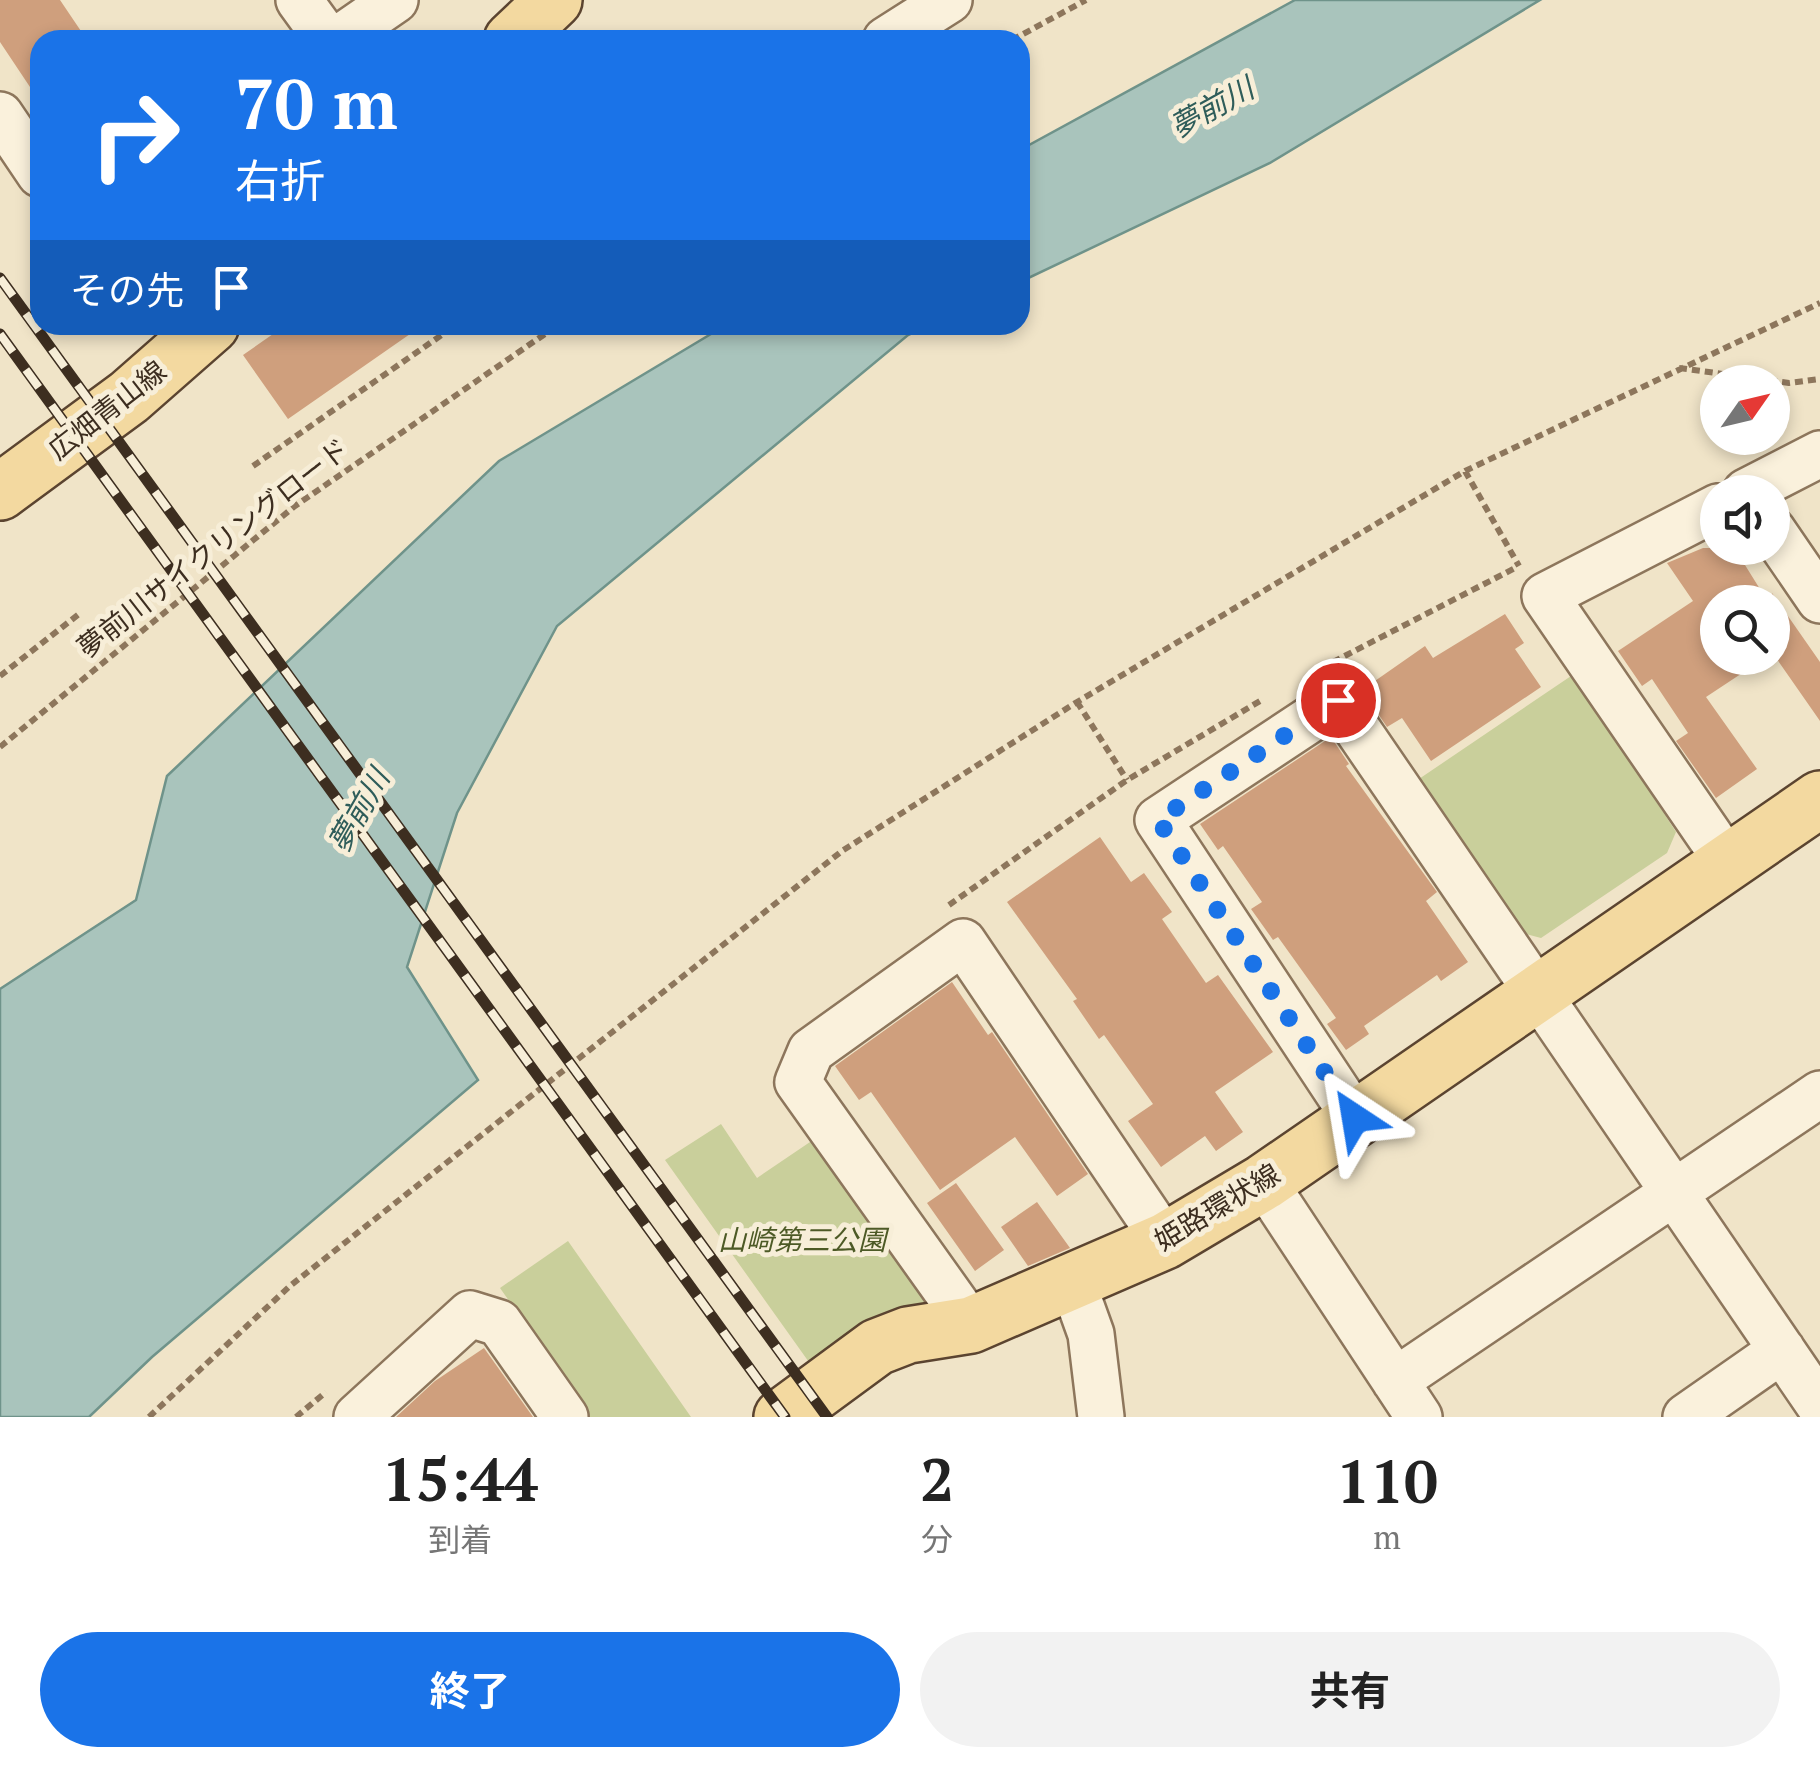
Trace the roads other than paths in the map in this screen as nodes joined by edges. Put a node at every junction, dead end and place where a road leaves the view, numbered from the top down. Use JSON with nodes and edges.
{"nodes":[{"id":1,"x":299,"y":0,"type":"edge"},
{"id":2,"x":394,"y":0,"type":"edge"},
{"id":3,"x":949,"y":0,"type":"edge"},
{"id":4,"x":321,"y":30,"type":"edge"},
{"id":5,"x":351,"y":30,"type":"edge"},
{"id":6,"x":902,"y":30,"type":"edge"},
{"id":7,"x":0,"y":115,"type":"edge"},
{"id":8,"x":30,"y":159,"type":"edge"},
{"id":9,"x":200,"y":335,"type":"edge"},
{"id":10,"x":1820,"y":454,"type":"edge"},
{"id":11,"x":1780,"y":475,"type":"edge"},
{"id":12,"x":0,"y":492,"type":"edge"},
{"id":13,"x":1700,"y":516,"type":"edge"},
{"id":14,"x":1790,"y":556,"type":"edge"},
{"id":15,"x":1820,"y":600,"type":"edge"},
{"id":16,"x":1820,"y":799,"type":"edge"},
{"id":17,"x":1729,"y":864,"type":"junction"},
{"id":18,"x":1540,"y":993,"type":"junction"},
{"id":19,"x":1820,"y":1094,"type":"edge"},
{"id":20,"x":1355,"y":1118,"type":"junction"},
{"id":21,"x":1264,"y":1182,"type":"junction"},
{"id":22,"x":1675,"y":1192,"type":"junction"},
{"id":23,"x":1165,"y":1241,"type":"junction"},
{"id":24,"x":1072,"y":1281,"type":"junction"},
{"id":25,"x":971,"y":1325,"type":"junction"},
{"id":26,"x":1782,"y":1350,"type":"junction"},
{"id":27,"x":1407,"y":1399,"type":"edge"},
{"id":28,"x":1820,"y":1406,"type":"edge"},
{"id":29,"x":358,"y":1417,"type":"edge"},
{"id":30,"x":565,"y":1417,"type":"edge"},
{"id":31,"x":782,"y":1417,"type":"edge"},
{"id":32,"x":1102,"y":1417,"type":"edge"},
{"id":33,"x":1686,"y":1417,"type":"edge"}],
"edges":[{"from":1,"to":4,"type":"street"},
{"from":2,"to":5,"type":"street"},
{"from":3,"to":6,"type":"street"},
{"from":7,"to":8,"type":"street"},
{"from":9,"to":12,"type":"main road","name":"広畑青山線"},
{"from":10,"to":11,"type":"street"},
{"from":13,"to":17,"type":"street"},
{"from":14,"to":15,"type":"street"},
{"from":16,"to":17,"type":"main road","name":"姫路環状線"},
{"from":17,"to":18,"type":"main road","name":"姫路環状線"},
{"from":18,"to":20,"type":"main road","name":"姫路環状線"},
{"from":18,"to":20,"type":"street"},
{"from":18,"to":22,"type":"street"},
{"from":19,"to":22,"type":"street"},
{"from":20,"to":21,"type":"main road","name":"姫路環状線"},
{"from":21,"to":23,"type":"main road","name":"姫路環状線"},
{"from":21,"to":27,"type":"street"},
{"from":22,"to":26,"type":"street"},
{"from":22,"to":27,"type":"street"},
{"from":23,"to":24,"type":"main road","name":"姫路環状線"},
{"from":23,"to":25,"type":"street"},
{"from":24,"to":25,"type":"main road","name":"姫路環状線"},
{"from":24,"to":32,"type":"street"},
{"from":25,"to":31,"type":"main road","name":"姫路環状線"},
{"from":26,"to":28,"type":"street"},
{"from":26,"to":33,"type":"street"},
{"from":29,"to":30,"type":"street"}]}
